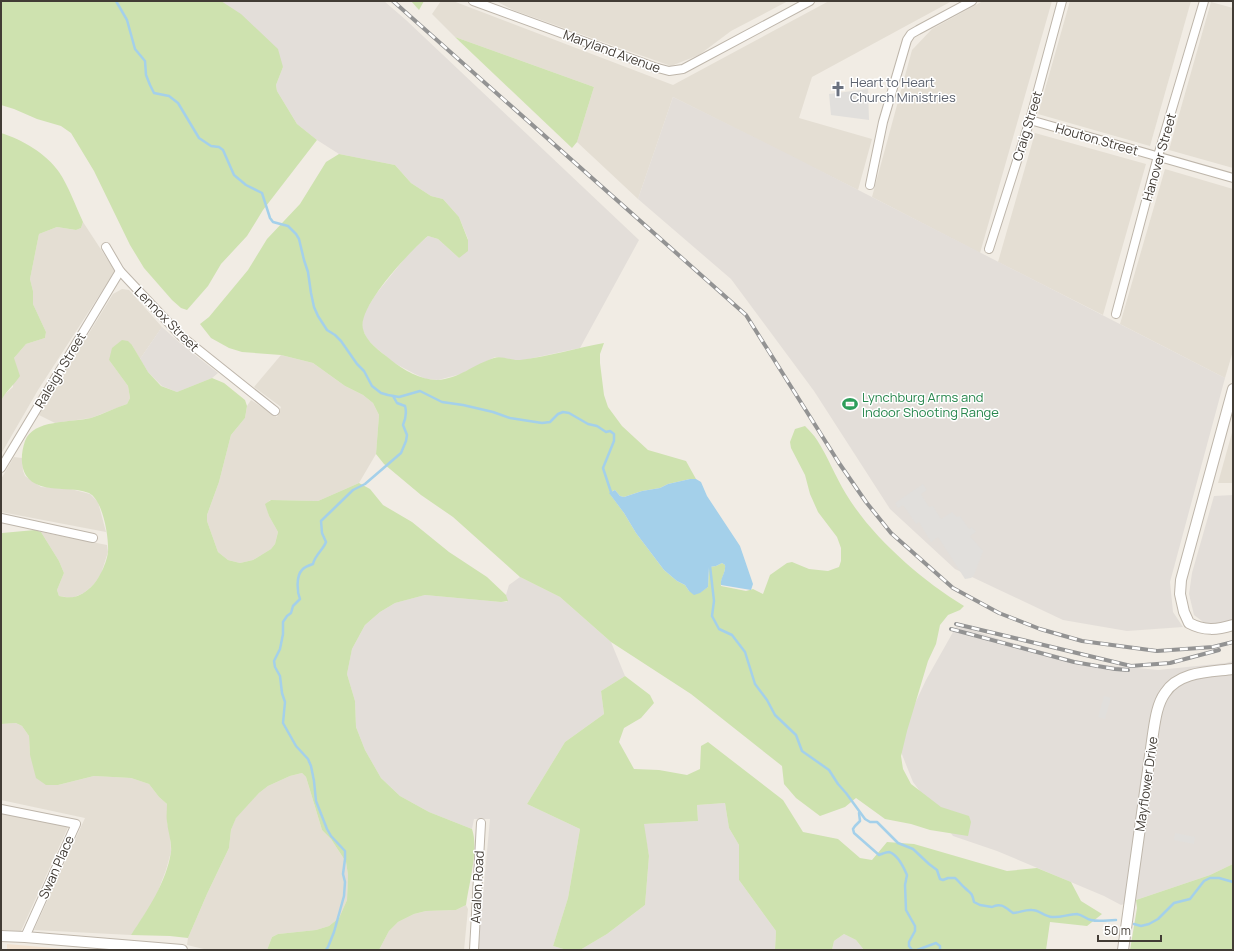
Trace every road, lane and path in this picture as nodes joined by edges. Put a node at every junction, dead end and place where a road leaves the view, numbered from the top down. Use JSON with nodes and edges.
{"nodes":[{"id":1,"x":473,"y":1,"type":"edge"},
{"id":2,"x":810,"y":1,"type":"edge"},
{"id":3,"x":972,"y":1,"type":"edge"},
{"id":4,"x":1062,"y":1,"type":"edge"},
{"id":5,"x":1204,"y":1,"type":"edge"},
{"id":6,"x":1030,"y":120,"type":"junction"},
{"id":7,"x":1158,"y":156,"type":"junction"},
{"id":8,"x":1233,"y":178,"type":"edge"},
{"id":9,"x":870,"y":185,"type":"dead end"},
{"id":10,"x":106,"y":247,"type":"dead end"},
{"id":11,"x":989,"y":249,"type":"dead end"},
{"id":12,"x":120,"y":271,"type":"junction"},
{"id":13,"x":1116,"y":314,"type":"dead end"},
{"id":14,"x":1233,"y":389,"type":"edge"},
{"id":15,"x":275,"y":411,"type":"dead end"},
{"id":16,"x":1,"y":468,"type":"edge"},
{"id":17,"x":1,"y":518,"type":"edge"},
{"id":18,"x":93,"y":538,"type":"dead end"},
{"id":19,"x":1233,"y":625,"type":"edge"},
{"id":20,"x":1233,"y":669,"type":"edge"},
{"id":21,"x":1,"y":809,"type":"edge"},
{"id":22,"x":481,"y":823,"type":"dead end"},
{"id":23,"x":1,"y":936,"type":"edge"},
{"id":24,"x":25,"y":937,"type":"junction"},
{"id":25,"x":182,"y":950,"type":"edge"},
{"id":26,"x":474,"y":950,"type":"edge"},
{"id":27,"x":1123,"y":950,"type":"edge"}],
"edges":[{"from":1,"to":2,"type":"street","name":"Maryland Avenue"},
{"from":3,"to":9,"type":"street"},
{"from":4,"to":6,"type":"street","name":"Craig Street"},
{"from":5,"to":7,"type":"street","name":"Hanover Street"},
{"from":6,"to":7,"type":"street","name":"Houton Street"},
{"from":6,"to":11,"type":"street","name":"Craig Street"},
{"from":7,"to":8,"type":"street","name":"Houton Street"},
{"from":7,"to":13,"type":"street","name":"Hanover Street"},
{"from":10,"to":12,"type":"street","name":"Lennox Street"},
{"from":12,"to":15,"type":"street","name":"Lennox Street"},
{"from":12,"to":16,"type":"street","name":"Raleigh Street"},
{"from":14,"to":19,"type":"street"},
{"from":17,"to":18,"type":"street"},
{"from":20,"to":27,"type":"street","name":"Mayflower Drive"},
{"from":21,"to":24,"type":"street","name":"Swan Place"},
{"from":22,"to":26,"type":"street","name":"Avalon Road"},
{"from":23,"to":24,"type":"street"},
{"from":24,"to":25,"type":"street"}]}
